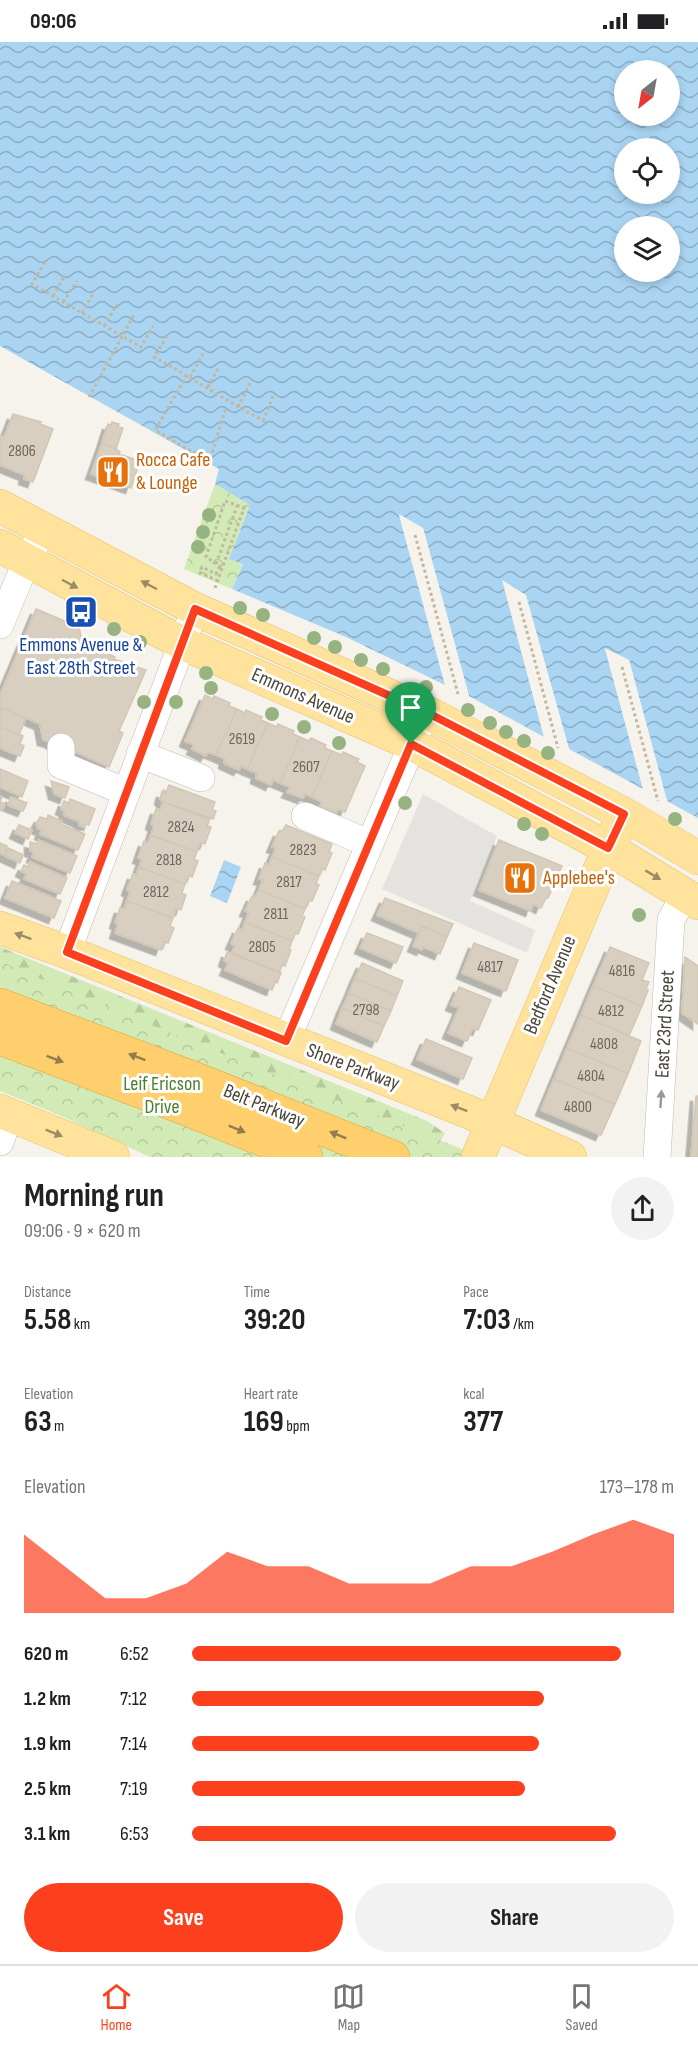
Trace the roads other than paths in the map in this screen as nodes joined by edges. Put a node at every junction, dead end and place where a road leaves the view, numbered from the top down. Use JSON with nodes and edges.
{"nodes":[{"id":1,"x":0,"y":506,"type":"edge"},
{"id":2,"x":44,"y":530,"type":"junction"},
{"id":3,"x":13,"y":553,"type":"edge"},
{"id":4,"x":205,"y":599,"type":"junction"},
{"id":5,"x":0,"y":625,"type":"edge"},
{"id":6,"x":182,"y":643,"type":"junction"},
{"id":7,"x":426,"y":712,"type":"junction"},
{"id":8,"x":411,"y":744,"type":"junction"},
{"id":9,"x":61,"y":747,"type":"dead end"},
{"id":10,"x":140,"y":754,"type":"junction"},
{"id":11,"x":201,"y":778,"type":"dead end"},
{"id":12,"x":126,"y":792,"type":"junction"},
{"id":13,"x":624,"y":814,"type":"junction"},
{"id":14,"x":305,"y":816,"type":"dead end"},
{"id":15,"x":370,"y":844,"type":"junction"},
{"id":16,"x":608,"y":848,"type":"junction"},
{"id":17,"x":698,"y":858,"type":"edge"},
{"id":18,"x":692,"y":899,"type":"edge"},
{"id":19,"x":0,"y":928,"type":"edge"},
{"id":20,"x":67,"y":952,"type":"junction"},
{"id":21,"x":0,"y":1005,"type":"edge"},
{"id":22,"x":0,"y":1038,"type":"edge"},
{"id":23,"x":286,"y":1041,"type":"junction"},
{"id":24,"x":3,"y":1122,"type":"edge"},
{"id":25,"x":492,"y":1122,"type":"junction"},
{"id":26,"x":113,"y":1157,"type":"edge"},
{"id":27,"x":306,"y":1157,"type":"edge"},
{"id":28,"x":393,"y":1157,"type":"edge"},
{"id":29,"x":478,"y":1157,"type":"edge"},
{"id":30,"x":570,"y":1157,"type":"edge"},
{"id":31,"x":657,"y":1157,"type":"edge"}],
"edges":[{"from":1,"to":2,"type":"main road","name":"Emmons Avenue"},
{"from":2,"to":3,"type":"street"},
{"from":4,"to":2,"type":"main road","name":"Emmons Avenue","one_way":true},
{"from":3,"to":5,"type":"street"},
{"from":3,"to":6,"type":"main road","name":"Emmons Avenue","one_way":true},
{"from":4,"to":6,"type":"street"},
{"from":4,"to":7,"type":"main road","name":"Emmons Avenue"},
{"from":6,"to":8,"type":"main road","name":"Emmons Avenue"},
{"from":6,"to":10,"type":"street"},
{"from":7,"to":8,"type":"street"},
{"from":7,"to":13,"type":"main road","name":"Emmons Avenue"},
{"from":8,"to":15,"type":"street"},
{"from":8,"to":16,"type":"main road","name":"Emmons Avenue"},
{"from":9,"to":12,"type":"street"},
{"from":10,"to":11,"type":"street"},
{"from":10,"to":12,"type":"street"},
{"from":12,"to":20,"type":"street"},
{"from":13,"to":16,"type":"main road","name":"Bedford Avenue"},
{"from":13,"to":17,"type":"main road","name":"Emmons Avenue"},
{"from":14,"to":15,"type":"street"},
{"from":15,"to":23,"type":"street"},
{"from":16,"to":18,"type":"main road","name":"Emmons Avenue","one_way":true},
{"from":16,"to":25,"type":"main road","name":"Bedford Avenue"},
{"from":31,"to":18,"type":"street","name":"East 23rd Street","one_way":true},
{"from":20,"to":19,"type":"main road","name":"Shore Parkway","one_way":true},
{"from":20,"to":23,"type":"main road","name":"Shore Parkway"},
{"from":28,"to":21,"type":"highway","name":"Belt Parkway","one_way":true},
{"from":22,"to":27,"type":"highway","name":"Belt Parkway","one_way":true},
{"from":25,"to":23,"type":"main road","name":"Shore Parkway","one_way":true},
{"from":24,"to":26,"type":"main road","one_way":true},
{"from":25,"to":29,"type":"main road","name":"Bedford Avenue"},
{"from":25,"to":30,"type":"main road","name":"Shore Parkway"}]}
